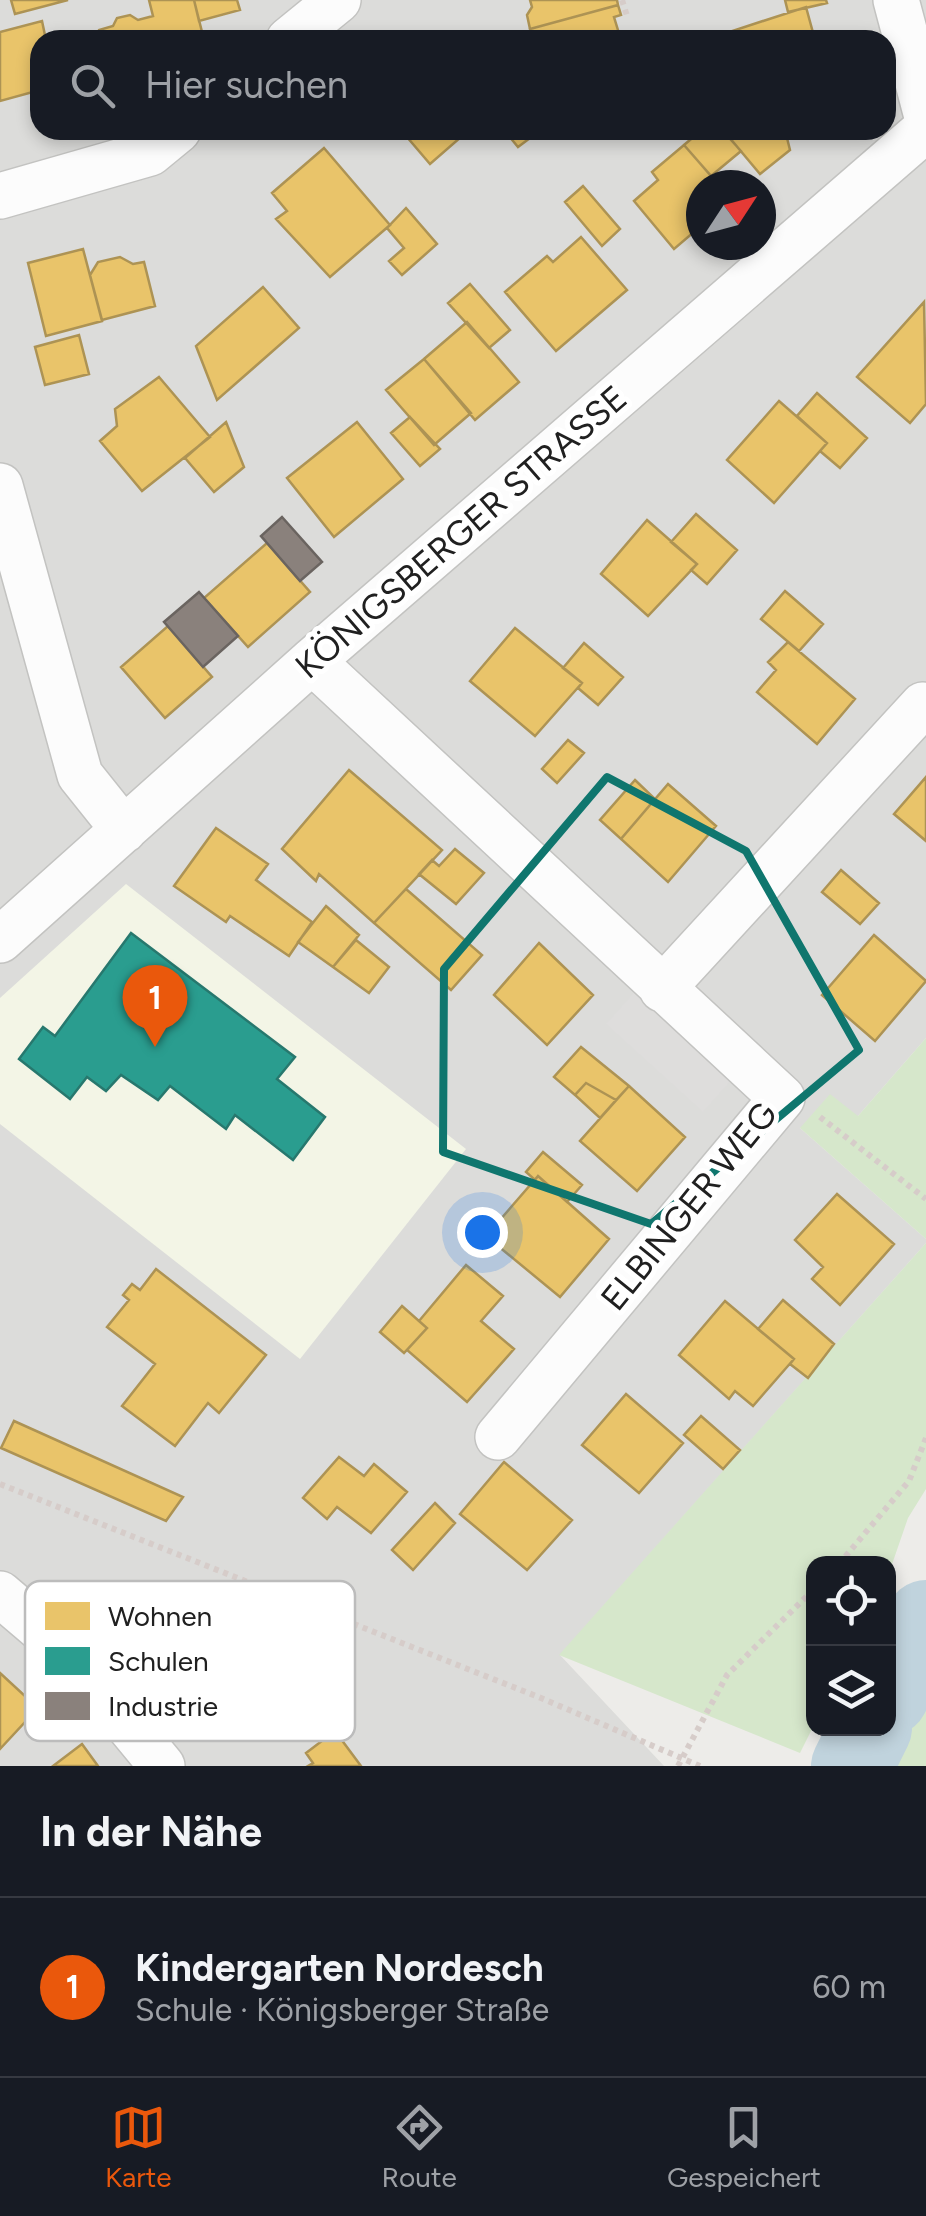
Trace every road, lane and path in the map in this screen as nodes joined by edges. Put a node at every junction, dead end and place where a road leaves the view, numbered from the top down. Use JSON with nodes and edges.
{"nodes":[{"id":1,"x":338,"y":0,"type":"edge"},
{"id":2,"x":622,"y":0,"type":"edge"},
{"id":3,"x":896,"y":0,"type":"edge"},
{"id":4,"x":628,"y":18,"type":"dead end"},
{"id":5,"x":301,"y":30,"type":"edge"},
{"id":6,"x":926,"y":113,"type":"edge"},
{"id":7,"x":926,"y":129,"type":"edge"},
{"id":8,"x":166,"y":140,"type":"edge"},
{"id":9,"x":0,"y":196,"type":"edge"},
{"id":10,"x":0,"y":486,"type":"edge"},
{"id":11,"x":312,"y":662,"type":"junction"},
{"id":12,"x":923,"y":705,"type":"dead end"},
{"id":13,"x":124,"y":830,"type":"junction"},
{"id":14,"x":0,"y":940,"type":"edge"},
{"id":15,"x":662,"y":989,"type":"junction"},
{"id":16,"x":782,"y":1098,"type":"junction"},
{"id":17,"x":926,"y":1199,"type":"edge"},
{"id":18,"x":498,"y":1437,"type":"dead end"},
{"id":19,"x":926,"y":1438,"type":"edge"},
{"id":20,"x":0,"y":1484,"type":"edge"},
{"id":21,"x":845,"y":1556,"type":"edge"},
{"id":22,"x":248,"y":1580,"type":"edge"},
{"id":23,"x":0,"y":1594,"type":"edge"},
{"id":24,"x":806,"y":1597,"type":"edge"},
{"id":25,"x":25,"y":1615,"type":"edge"},
{"id":26,"x":355,"y":1626,"type":"edge"},
{"id":27,"x":680,"y":1756,"type":"junction"},
{"id":28,"x":678,"y":1766,"type":"edge"},
{"id":29,"x":700,"y":1766,"type":"edge"}],
"edges":[{"from":1,"to":5,"type":"street"},
{"from":2,"to":4,"type":"path"},
{"from":3,"to":6,"type":"street"},
{"from":7,"to":11,"type":"street","name":"KÖNIGSBERGER STRASSE"},
{"from":8,"to":9,"type":"street"},
{"from":10,"to":13,"type":"street"},
{"from":11,"to":13,"type":"street","name":"KÖNIGSBERGER STRASSE"},
{"from":11,"to":15,"type":"street","name":"ELBINGER WEG"},
{"from":12,"to":15,"type":"street"},
{"from":13,"to":14,"type":"street","name":"KÖNIGSBERGER STRASSE"},
{"from":15,"to":16,"type":"street","name":"ELBINGER WEG"},
{"from":16,"to":17,"type":"path"},
{"from":16,"to":18,"type":"street","name":"ELBINGER WEG"},
{"from":19,"to":21,"type":"path"},
{"from":20,"to":22,"type":"path"},
{"from":23,"to":25,"type":"street"},
{"from":24,"to":27,"type":"path"},
{"from":26,"to":27,"type":"path"},
{"from":27,"to":28,"type":"path"},
{"from":27,"to":29,"type":"path"}]}
